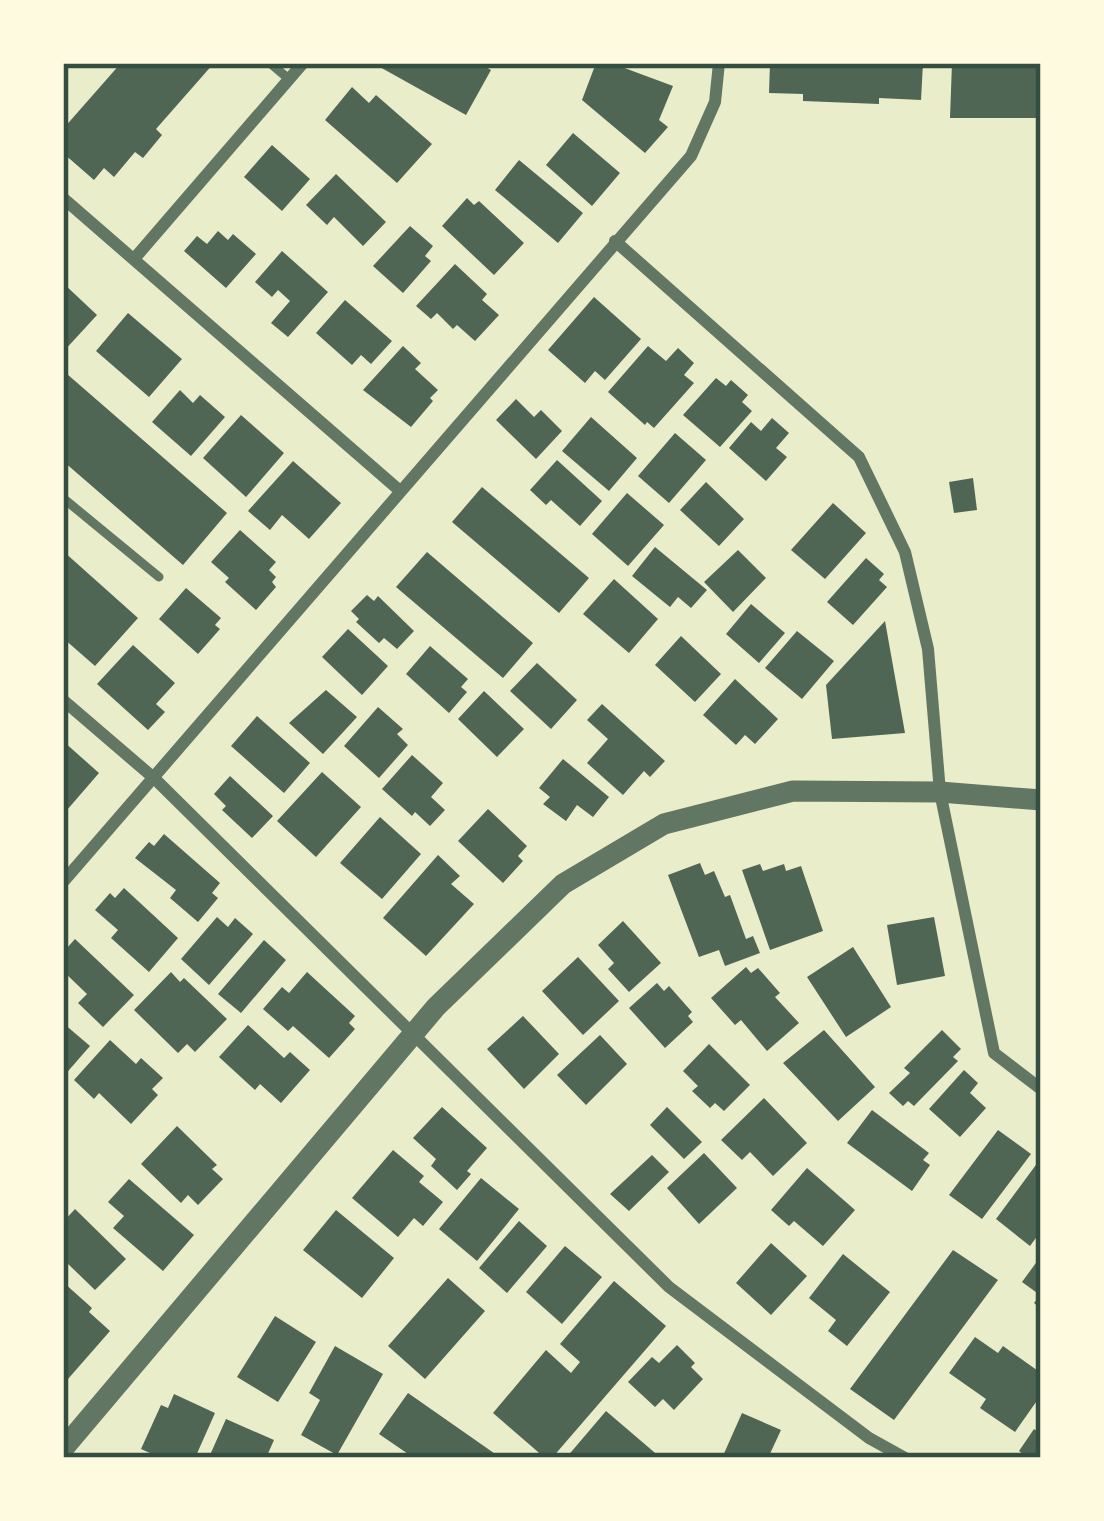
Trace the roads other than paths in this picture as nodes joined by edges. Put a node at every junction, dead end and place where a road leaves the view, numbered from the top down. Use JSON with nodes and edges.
{"nodes":[{"id":1,"x":270,"y":63,"type":"edge"},
{"id":2,"x":303,"y":63,"type":"edge"},
{"id":3,"x":719,"y":63,"type":"edge"},
{"id":4,"x":290,"y":80,"type":"junction"},
{"id":5,"x":63,"y":197,"type":"edge"},
{"id":6,"x":615,"y":241,"type":"junction"},
{"id":7,"x":134,"y":259,"type":"junction"},
{"id":8,"x":399,"y":490,"type":"junction"},
{"id":9,"x":63,"y":498,"type":"edge"},
{"id":10,"x":159,"y":577,"type":"dead end"},
{"id":11,"x":63,"y":700,"type":"edge"},
{"id":12,"x":154,"y":779,"type":"junction"},
{"id":13,"x":940,"y":792,"type":"junction"},
{"id":14,"x":1041,"y":800,"type":"edge"},
{"id":15,"x":63,"y":882,"type":"edge"},
{"id":16,"x":412,"y":1034,"type":"junction"},
{"id":17,"x":1041,"y":1089,"type":"edge"},
{"id":18,"x":63,"y":1449,"type":"edge"},
{"id":19,"x":905,"y":1458,"type":"edge"}],
"edges":[{"from":1,"to":4,"type":"lane"},
{"from":2,"to":4,"type":"street"},
{"from":3,"to":6,"type":"street"},
{"from":4,"to":7,"type":"street"},
{"from":5,"to":7,"type":"street"},
{"from":6,"to":8,"type":"street"},
{"from":6,"to":13,"type":"street"},
{"from":7,"to":8,"type":"street"},
{"from":8,"to":12,"type":"street"},
{"from":9,"to":10,"type":"lane"},
{"from":11,"to":12,"type":"street"},
{"from":12,"to":15,"type":"street"},
{"from":12,"to":16,"type":"street"},
{"from":13,"to":14,"type":"street"},
{"from":13,"to":16,"type":"street"},
{"from":13,"to":17,"type":"street"},
{"from":16,"to":18,"type":"street"},
{"from":16,"to":19,"type":"street"}]}
